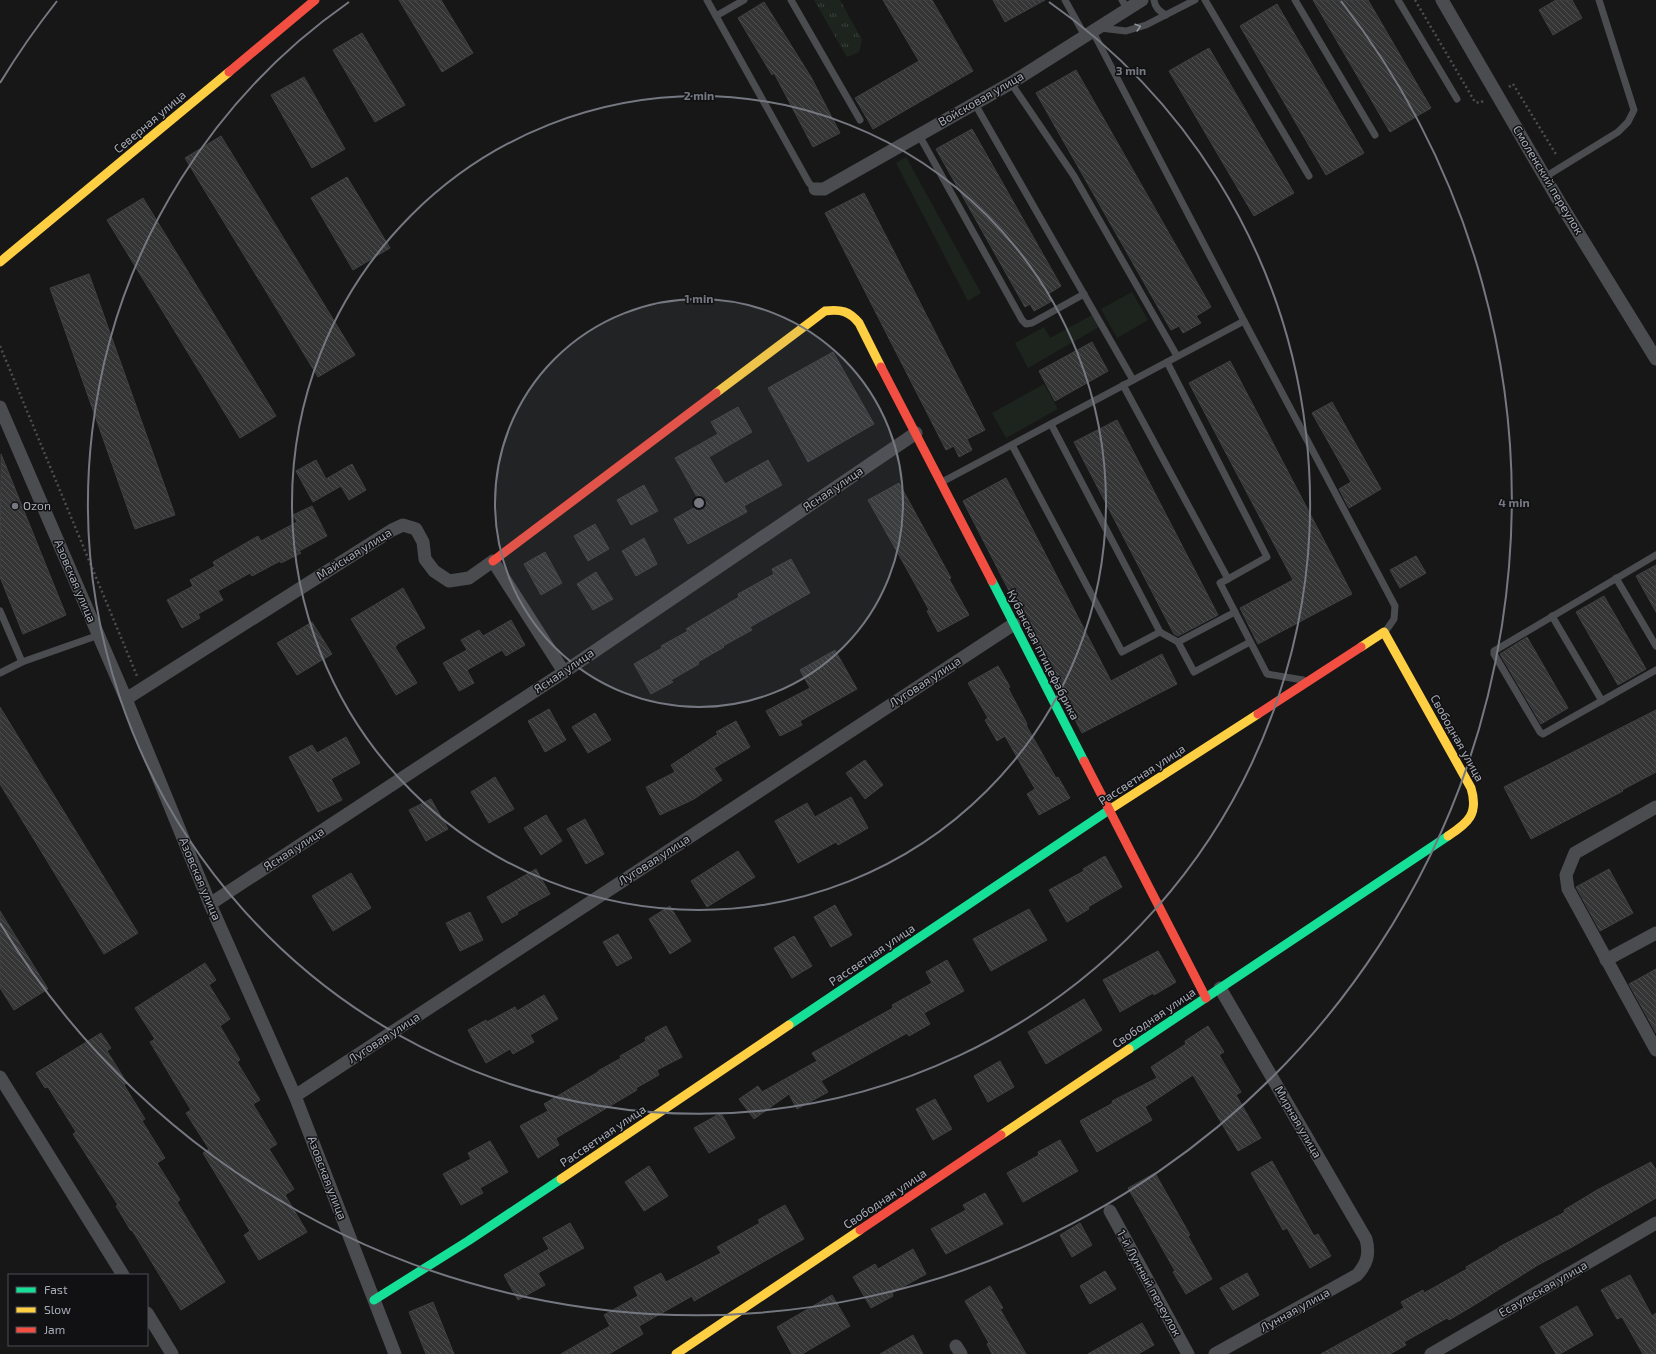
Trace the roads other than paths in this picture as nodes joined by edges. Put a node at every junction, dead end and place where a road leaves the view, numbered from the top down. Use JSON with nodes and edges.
{"nodes":[{"id":1,"x":314,"y":0,"type":"edge"},
{"id":2,"x":707,"y":0,"type":"edge"},
{"id":3,"x":744,"y":0,"type":"edge"},
{"id":4,"x":791,"y":0,"type":"edge"},
{"id":5,"x":1065,"y":0,"type":"edge"},
{"id":6,"x":1142,"y":0,"type":"edge"},
{"id":7,"x":1154,"y":0,"type":"edge"},
{"id":8,"x":1195,"y":0,"type":"edge"},
{"id":9,"x":1205,"y":0,"type":"edge"},
{"id":10,"x":1296,"y":0,"type":"edge"},
{"id":11,"x":1398,"y":0,"type":"edge"},
{"id":12,"x":1442,"y":0,"type":"edge"},
{"id":13,"x":1599,"y":0,"type":"edge"},
{"id":14,"x":1125,"y":5,"type":"edge"},
{"id":15,"x":1166,"y":15,"type":"junction"},
{"id":16,"x":716,"y":16,"type":"junction"},
{"id":17,"x":1092,"y":32,"type":"junction"},
{"id":18,"x":1011,"y":83,"type":"junction"},
{"id":19,"x":1457,"y":99,"type":"dead end"},
{"id":20,"x":975,"y":104,"type":"junction"},
{"id":21,"x":860,"y":120,"type":"dead end"},
{"id":22,"x":1374,"y":135,"type":"dead end"},
{"id":23,"x":919,"y":136,"type":"junction"},
{"id":24,"x":1309,"y":176,"type":"dead end"},
{"id":25,"x":1545,"y":177,"type":"junction"},
{"id":26,"x":815,"y":189,"type":"joint"},
{"id":27,"x":0,"y":262,"type":"edge"},
{"id":28,"x":1084,"y":294,"type":"junction"},
{"id":29,"x":1244,"y":321,"type":"junction"},
{"id":30,"x":1177,"y":356,"type":"junction"},
{"id":31,"x":1656,"y":359,"type":"edge"},
{"id":32,"x":1167,"y":362,"type":"junction"},
{"id":33,"x":1133,"y":380,"type":"junction"},
{"id":34,"x":1123,"y":385,"type":"junction"},
{"id":35,"x":0,"y":407,"type":"edge"},
{"id":36,"x":1051,"y":424,"type":"junction"},
{"id":37,"x":916,"y":433,"type":"junction"},
{"id":38,"x":1012,"y":444,"type":"junction"},
{"id":39,"x":941,"y":482,"type":"junction"},
{"id":40,"x":1656,"y":555,"type":"edge"},
{"id":41,"x":493,"y":561,"type":"junction"},
{"id":42,"x":1616,"y":578,"type":"junction"},
{"id":43,"x":1228,"y":579,"type":"junction"},
{"id":44,"x":0,"y":611,"type":"edge"},
{"id":45,"x":1235,"y":612,"type":"junction"},
{"id":46,"x":1552,"y":616,"type":"junction"},
{"id":47,"x":1014,"y":624,"type":"junction"},
{"id":48,"x":1160,"y":632,"type":"junction"},
{"id":49,"x":1384,"y":632,"type":"junction"},
{"id":50,"x":99,"y":635,"type":"junction"},
{"id":51,"x":1178,"y":642,"type":"junction"},
{"id":52,"x":1250,"y":642,"type":"junction"},
{"id":53,"x":1656,"y":646,"type":"edge"},
{"id":54,"x":22,"y":662,"type":"junction"},
{"id":55,"x":1656,"y":670,"type":"edge"},
{"id":56,"x":564,"y":672,"type":"junction"},
{"id":57,"x":0,"y":673,"type":"edge"},
{"id":58,"x":1309,"y":681,"type":"junction"},
{"id":59,"x":126,"y":699,"type":"junction"},
{"id":60,"x":1602,"y":701,"type":"junction"},
{"id":61,"x":1656,"y":807,"type":"edge"},
{"id":62,"x":1109,"y":810,"type":"junction"},
{"id":63,"x":210,"y":904,"type":"junction"},
{"id":64,"x":1656,"y":933,"type":"edge"},
{"id":65,"x":1606,"y":960,"type":"junction"},
{"id":66,"x":1220,"y":988,"type":"junction"},
{"id":67,"x":1206,"y":998,"type":"junction"},
{"id":68,"x":1656,"y":1050,"type":"edge"},
{"id":69,"x":0,"y":1077,"type":"edge"},
{"id":70,"x":295,"y":1096,"type":"junction"},
{"id":71,"x":1110,"y":1211,"type":"dead end"},
{"id":72,"x":1656,"y":1223,"type":"edge"},
{"id":73,"x":1367,"y":1259,"type":"joint"},
{"id":74,"x":122,"y":1274,"type":"edge"},
{"id":75,"x":374,"y":1300,"type":"junction"},
{"id":76,"x":148,"y":1315,"type":"edge"},
{"id":77,"x":172,"y":1354,"type":"edge"},
{"id":78,"x":396,"y":1354,"type":"edge"},
{"id":79,"x":676,"y":1354,"type":"edge"},
{"id":80,"x":1188,"y":1354,"type":"edge"},
{"id":81,"x":1215,"y":1354,"type":"edge"},
{"id":82,"x":1431,"y":1354,"type":"edge"}],
"edges":[{"from":1,"to":27,"type":"street","name":"Северная улица"},
{"from":2,"to":16,"type":"lane"},
{"from":3,"to":16,"type":"lane"},
{"from":4,"to":21,"type":"lane"},
{"from":5,"to":17,"type":"lane"},
{"from":6,"to":14,"type":"street","name":"Войсковая улица"},
{"from":7,"to":15,"type":"lane"},
{"from":8,"to":15,"type":"lane"},
{"from":9,"to":24,"type":"lane"},
{"from":10,"to":22,"type":"lane"},
{"from":11,"to":19,"type":"lane"},
{"from":12,"to":25,"type":"street","name":"Смоленский переулок"},
{"from":13,"to":25,"type":"lane"},
{"from":14,"to":17,"type":"street","name":"Войсковая улица"},
{"from":17,"to":15,"type":"lane","one_way":true},
{"from":16,"to":26,"type":"lane"},
{"from":17,"to":18,"type":"street","name":"Войсковая улица"},
{"from":17,"to":29,"type":"lane"},
{"from":18,"to":20,"type":"street","name":"Войсковая улица"},
{"from":18,"to":30,"type":"lane"},
{"from":20,"to":23,"type":"street","name":"Войсковая улица"},
{"from":20,"to":28,"type":"lane"},
{"from":23,"to":26,"type":"street","name":"Войсковая улица"},
{"from":23,"to":28,"type":"lane"},
{"from":25,"to":31,"type":"street","name":"Смоленский переулок"},
{"from":28,"to":33,"type":"lane"},
{"from":29,"to":30,"type":"lane"},
{"from":29,"to":49,"type":"lane"},
{"from":30,"to":32,"type":"lane"},
{"from":32,"to":33,"type":"lane"},
{"from":32,"to":43,"type":"lane"},
{"from":33,"to":34,"type":"lane"},
{"from":34,"to":36,"type":"lane"},
{"from":34,"to":43,"type":"lane"},
{"from":35,"to":50,"type":"street","name":"Азовская улица"},
{"from":36,"to":38,"type":"lane"},
{"from":36,"to":48,"type":"lane"},
{"from":37,"to":39,"type":"street","name":"Кубанская птицефабрика"},
{"from":37,"to":41,"type":"street","name":"Кубанская птицефабрика"},
{"from":37,"to":56,"type":"street","name":"Ясная улица"},
{"from":38,"to":39,"type":"lane"},
{"from":38,"to":48,"type":"lane"},
{"from":39,"to":47,"type":"street","name":"Кубанская птицефабрика"},
{"from":40,"to":42,"type":"lane"},
{"from":41,"to":56,"type":"street"},
{"from":41,"to":59,"type":"street","name":"Майская улица"},
{"from":42,"to":46,"type":"lane"},
{"from":42,"to":53,"type":"lane"},
{"from":43,"to":45,"type":"lane"},
{"from":44,"to":54,"type":"lane"},
{"from":45,"to":51,"type":"lane"},
{"from":45,"to":52,"type":"lane"},
{"from":46,"to":60,"type":"lane"},
{"from":46,"to":60,"type":"lane"},
{"from":47,"to":62,"type":"street","name":"Кубанская птицефабрика"},
{"from":47,"to":70,"type":"street","name":"Луговая улица"},
{"from":48,"to":51,"type":"lane"},
{"from":49,"to":58,"type":"street","name":"Рассветная улица"},
{"from":49,"to":66,"type":"street","name":"Свободная улица"},
{"from":50,"to":54,"type":"lane"},
{"from":50,"to":59,"type":"street","name":"Азовская улица"},
{"from":51,"to":52,"type":"lane"},
{"from":52,"to":58,"type":"lane"},
{"from":54,"to":57,"type":"lane"},
{"from":55,"to":60,"type":"lane"},
{"from":56,"to":63,"type":"street","name":"Ясная улица"},
{"from":58,"to":62,"type":"street","name":"Рассветная улица"},
{"from":59,"to":63,"type":"street","name":"Азовская улица"},
{"from":61,"to":65,"type":"street"},
{"from":62,"to":67,"type":"street","name":"Кубанская птицефабрика"},
{"from":62,"to":75,"type":"street","name":"Рассветная улица"},
{"from":63,"to":70,"type":"street","name":"Азовская улица"},
{"from":64,"to":65,"type":"street"},
{"from":65,"to":68,"type":"street"},
{"from":66,"to":67,"type":"street","name":"Свободная улица"},
{"from":66,"to":73,"type":"street","name":"Мирная улица"},
{"from":67,"to":79,"type":"street","name":"Свободная улица"},
{"from":69,"to":74,"type":"street"},
{"from":70,"to":75,"type":"street","name":"Азовская улица"},
{"from":71,"to":80,"type":"street","name":"1-й Лунный переулок"},
{"from":72,"to":82,"type":"street","name":"Есаульская улица"},
{"from":73,"to":81,"type":"street","name":"Лунная улица"},
{"from":75,"to":78,"type":"street","name":"Азовская улица"},
{"from":76,"to":77,"type":"street"}]}
